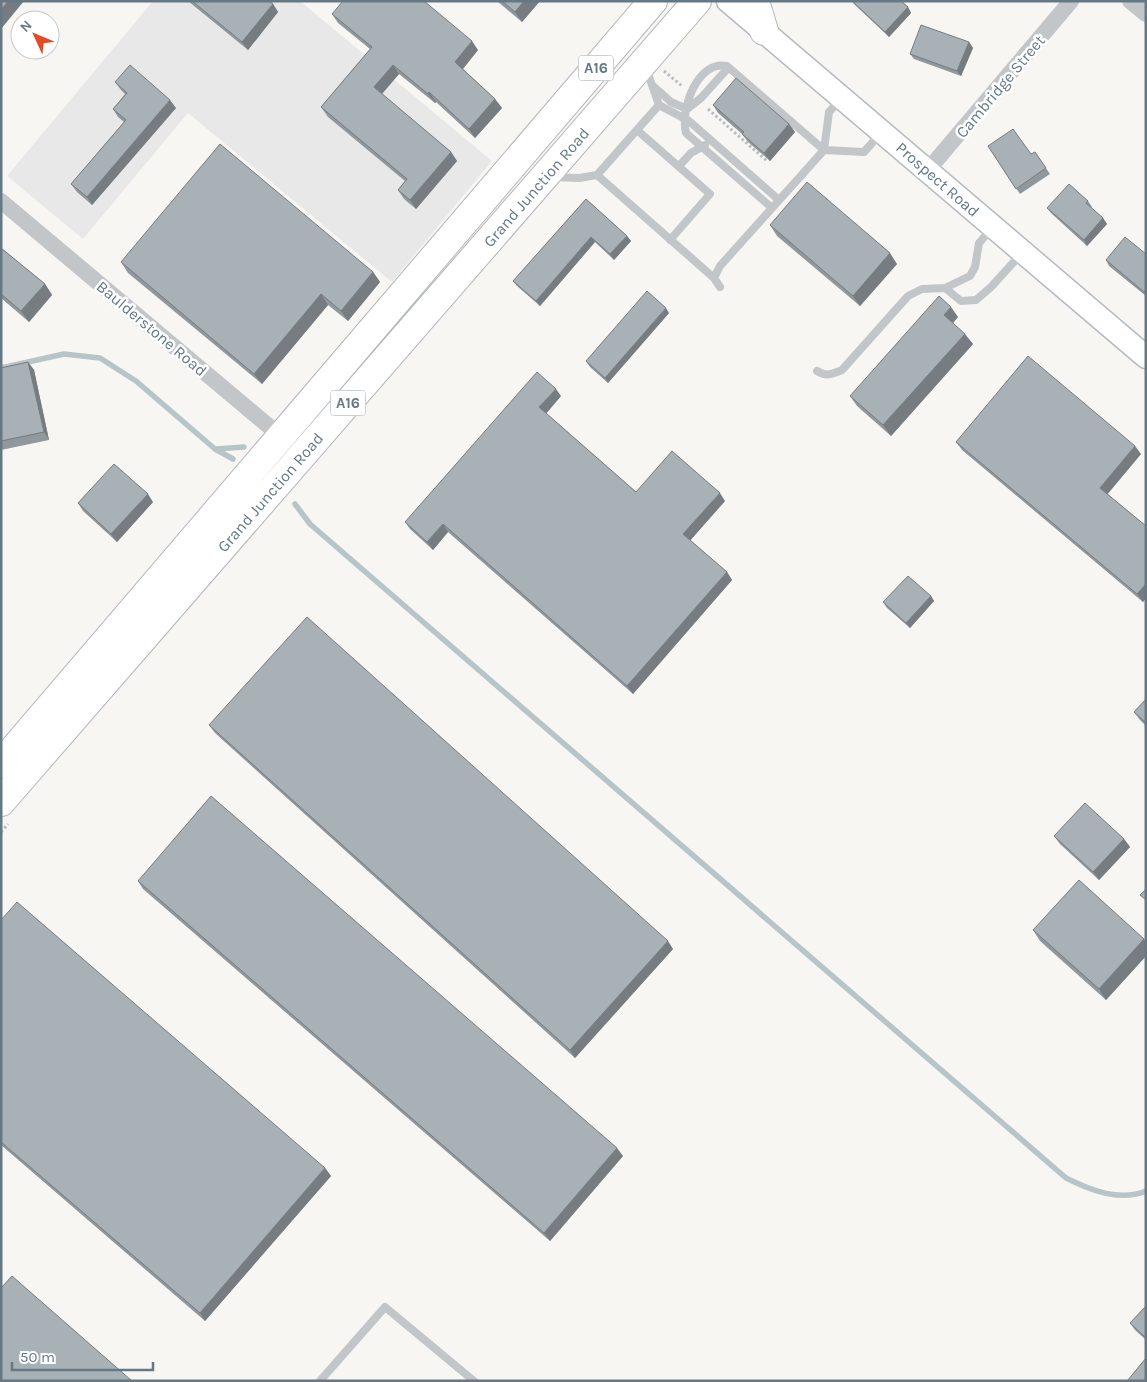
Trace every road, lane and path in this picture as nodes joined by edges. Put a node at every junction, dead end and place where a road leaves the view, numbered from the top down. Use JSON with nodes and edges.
{"nodes":[{"id":1,"x":653,"y":1,"type":"edge"},
{"id":2,"x":697,"y":1,"type":"edge"},
{"id":3,"x":728,"y":1,"type":"edge"},
{"id":4,"x":755,"y":1,"type":"edge"},
{"id":5,"x":1070,"y":1,"type":"edge"},
{"id":6,"x":1130,"y":1,"type":"edge"},
{"id":7,"x":1146,"y":14,"type":"edge"},
{"id":8,"x":764,"y":31,"type":"junction"},
{"id":9,"x":728,"y":68,"type":"junction"},
{"id":10,"x":652,"y":72,"type":"junction"},
{"id":11,"x":684,"y":89,"type":"dead end"},
{"id":12,"x":842,"y":98,"type":"junction"},
{"id":13,"x":659,"y":105,"type":"junction"},
{"id":14,"x":704,"y":105,"type":"dead end"},
{"id":15,"x":687,"y":109,"type":"junction"},
{"id":16,"x":684,"y":119,"type":"junction"},
{"id":17,"x":637,"y":130,"type":"junction"},
{"id":18,"x":883,"y":132,"type":"junction"},
{"id":19,"x":710,"y":139,"type":"junction"},
{"id":20,"x":703,"y":147,"type":"junction"},
{"id":21,"x":824,"y":150,"type":"junction"},
{"id":22,"x":767,"y":161,"type":"edge"},
{"id":23,"x":678,"y":166,"type":"junction"},
{"id":24,"x":928,"y":170,"type":"junction"},
{"id":25,"x":545,"y":176,"type":"junction"},
{"id":26,"x":597,"y":176,"type":"junction"},
{"id":27,"x":779,"y":200,"type":"junction"},
{"id":28,"x":1,"y":201,"type":"edge"},
{"id":29,"x":772,"y":208,"type":"junction"},
{"id":30,"x":993,"y":226,"type":"junction"},
{"id":31,"x":670,"y":240,"type":"junction"},
{"id":32,"x":1023,"y":252,"type":"junction"},
{"id":33,"x":714,"y":278,"type":"junction"},
{"id":34,"x":720,"y":287,"type":"dead end"},
{"id":35,"x":945,"y":288,"type":"junction"},
{"id":36,"x":1146,"y":357,"type":"edge"},
{"id":37,"x":817,"y":371,"type":"dead end"},
{"id":38,"x":281,"y":436,"type":"junction"},
{"id":39,"x":303,"y":455,"type":"junction"},
{"id":40,"x":1,"y":764,"type":"edge"},
{"id":41,"x":3,"y":797,"type":"edge"},
{"id":42,"x":320,"y":1381,"type":"edge"},
{"id":43,"x":474,"y":1381,"type":"edge"}],
"edges":[{"from":1,"to":38,"type":"highway","name":"Grand Junction Road","number":"A16"},
{"from":2,"to":10,"type":"highway","name":"Grand Junction Road","number":"A16"},
{"from":3,"to":8,"type":"main road","name":"Prospect Road"},
{"from":4,"to":8,"type":"highway"},
{"from":5,"to":24,"type":"street","name":"Cambridge Street"},
{"from":6,"to":7,"type":"street"},
{"from":8,"to":12,"type":"main road","name":"Prospect Road"},
{"from":9,"to":15,"type":"lane"},
{"from":9,"to":15,"type":"lane"},
{"from":9,"to":21,"type":"lane"},
{"from":10,"to":11,"type":"path"},
{"from":10,"to":13,"type":"lane"},
{"from":10,"to":15,"type":"lane"},
{"from":10,"to":25,"type":"highway","name":"Grand Junction Road","number":"A16"},
{"from":12,"to":18,"type":"main road","name":"Prospect Road"},
{"from":12,"to":21,"type":"lane"},
{"from":13,"to":16,"type":"lane"},
{"from":13,"to":17,"type":"lane"},
{"from":14,"to":22,"type":"path"},
{"from":15,"to":16,"type":"lane"},
{"from":16,"to":19,"type":"lane"},
{"from":16,"to":20,"type":"lane"},
{"from":17,"to":23,"type":"lane"},
{"from":17,"to":26,"type":"lane"},
{"from":18,"to":21,"type":"lane"},
{"from":18,"to":24,"type":"main road","name":"Prospect Road"},
{"from":19,"to":20,"type":"lane"},
{"from":19,"to":27,"type":"lane"},
{"from":20,"to":23,"type":"lane"},
{"from":20,"to":29,"type":"lane"},
{"from":21,"to":27,"type":"lane"},
{"from":23,"to":31,"type":"lane"},
{"from":24,"to":30,"type":"main road","name":"Prospect Road"},
{"from":25,"to":26,"type":"lane"},
{"from":25,"to":39,"type":"highway","name":"Grand Junction Road","number":"A16"},
{"from":26,"to":31,"type":"lane"},
{"from":27,"to":29,"type":"lane"},
{"from":28,"to":38,"type":"street","name":"Baulderstone Road"},
{"from":29,"to":33,"type":"lane"},
{"from":30,"to":32,"type":"main road","name":"Prospect Road"},
{"from":30,"to":35,"type":"lane"},
{"from":31,"to":33,"type":"lane"},
{"from":32,"to":35,"type":"lane"},
{"from":32,"to":36,"type":"main road","name":"Prospect Road"},
{"from":33,"to":34,"type":"lane"},
{"from":35,"to":37,"type":"lane"},
{"from":38,"to":39,"type":"street","name":"Baulderstone Road"},
{"from":38,"to":40,"type":"highway","name":"Grand Junction Road","number":"A16"},
{"from":39,"to":41,"type":"highway","name":"Grand Junction Road","number":"A16"},
{"from":42,"to":43,"type":"lane"}]}
